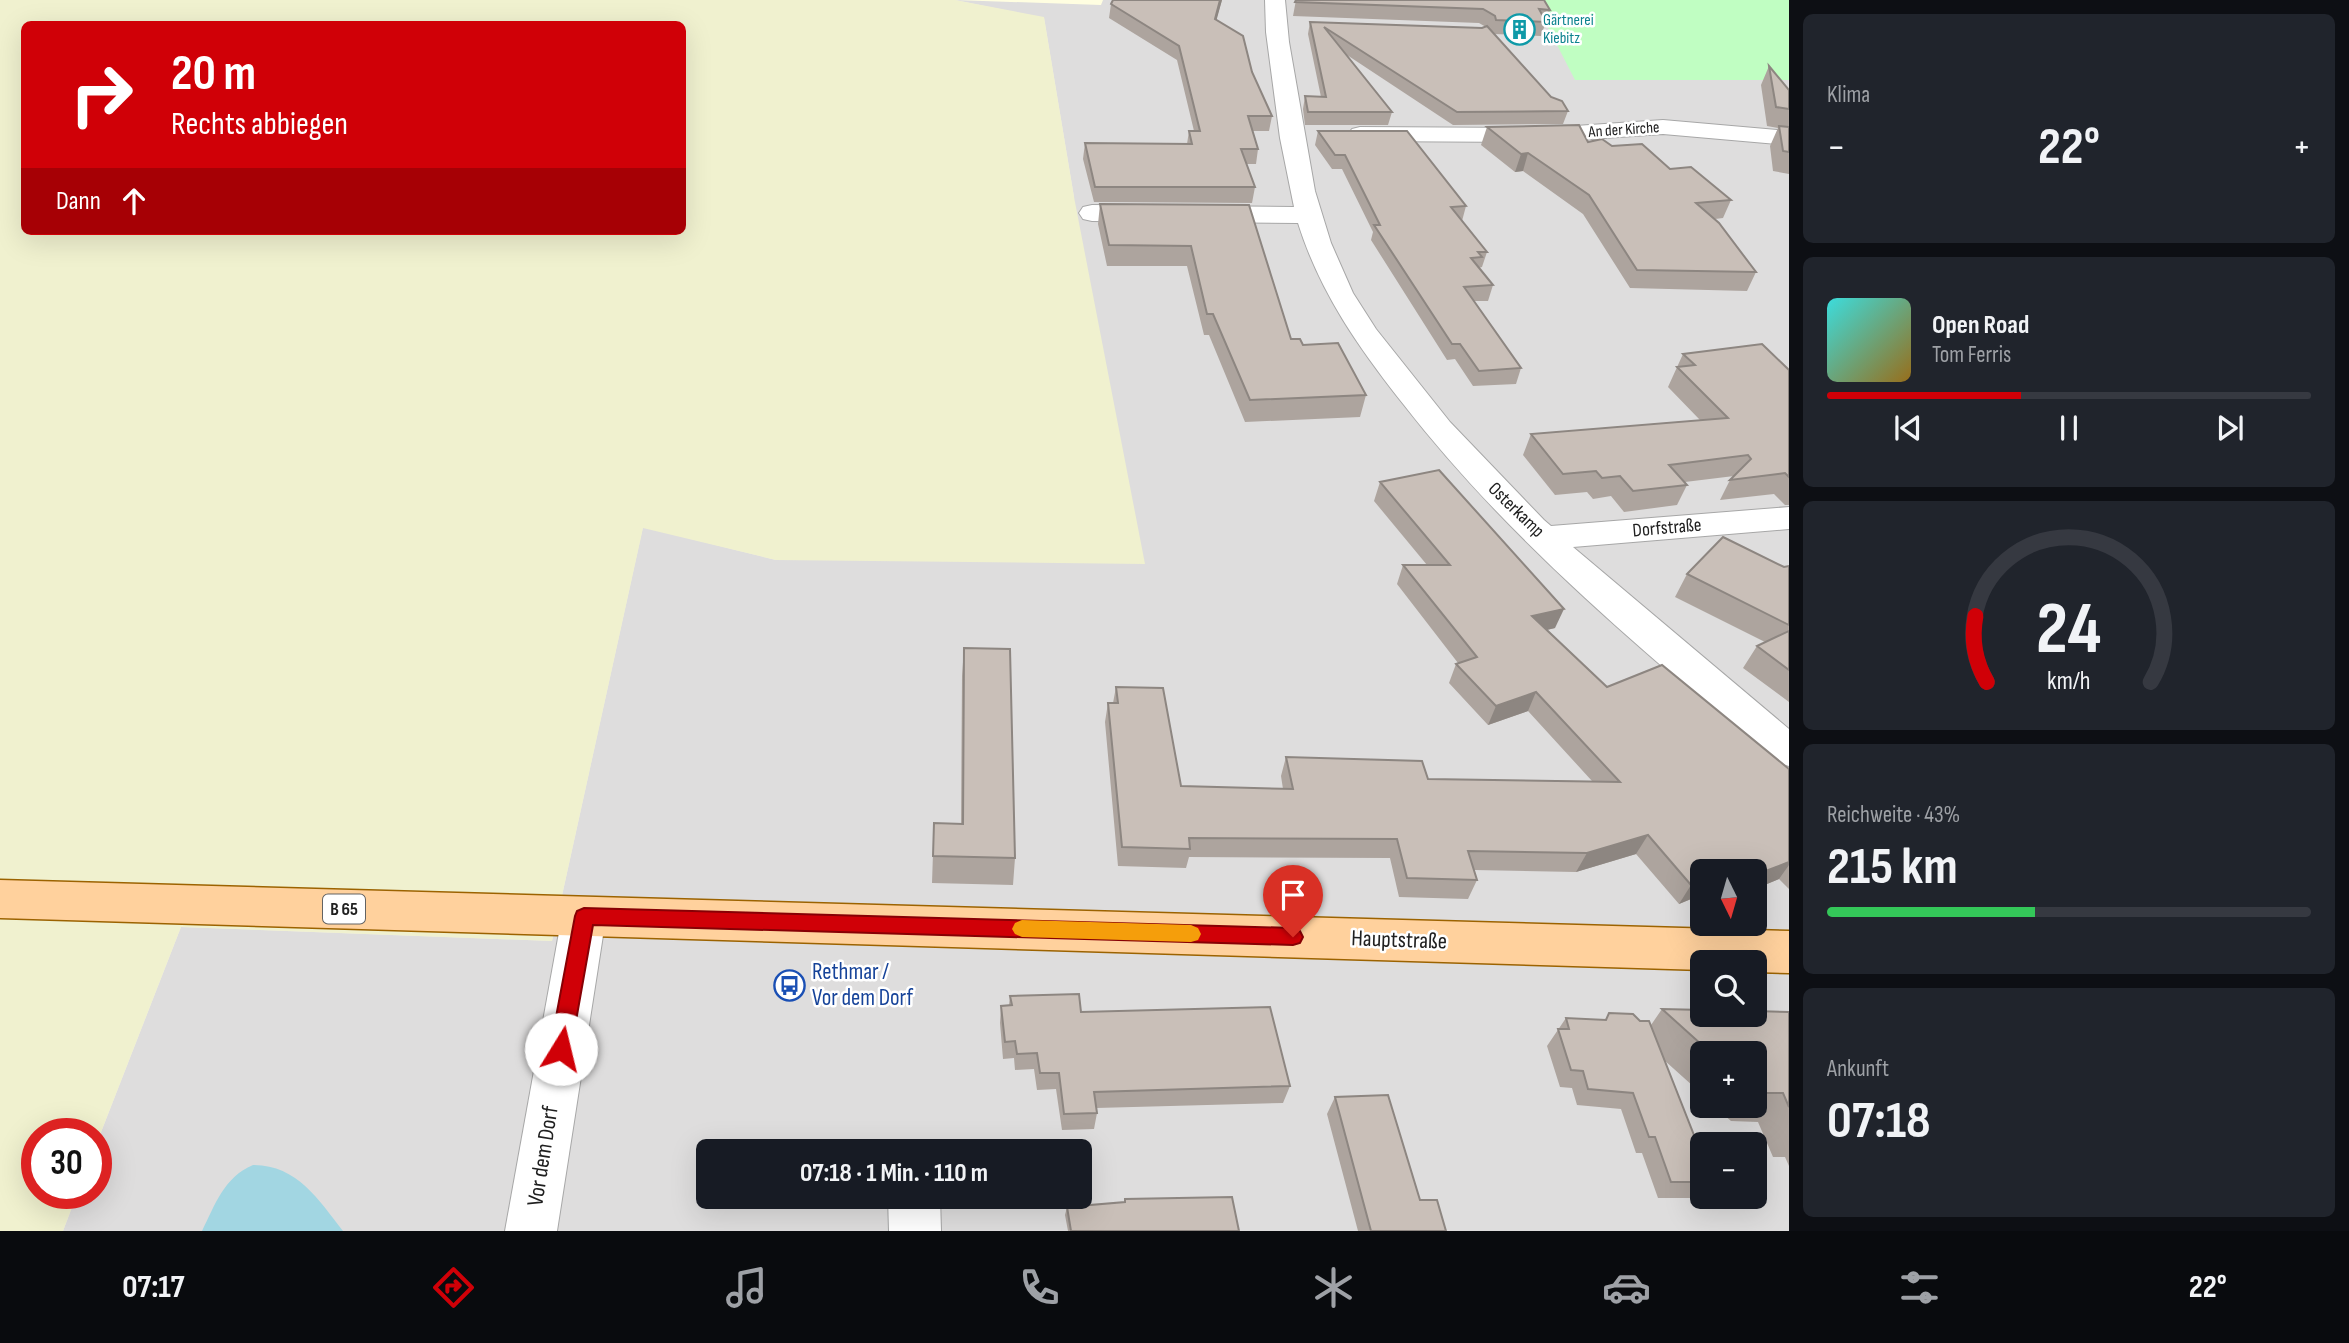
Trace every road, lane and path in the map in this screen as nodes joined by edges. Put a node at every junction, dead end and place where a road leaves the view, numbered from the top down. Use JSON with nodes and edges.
{"nodes":[{"id":1,"x":1285,"y":16,"type":"edge"},
{"id":2,"x":1340,"y":135,"type":"edge"},
{"id":3,"x":1789,"y":138,"type":"edge"},
{"id":4,"x":1092,"y":213,"type":"dead end"},
{"id":5,"x":1309,"y":215,"type":"junction"},
{"id":6,"x":1789,"y":518,"type":"edge"},
{"id":7,"x":1545,"y":538,"type":"junction"},
{"id":8,"x":1789,"y":751,"type":"edge"},
{"id":9,"x":0,"y":899,"type":"edge"},
{"id":10,"x":584,"y":916,"type":"junction"},
{"id":11,"x":1789,"y":952,"type":"edge"},
{"id":12,"x":914,"y":1209,"type":"edge"},
{"id":13,"x":531,"y":1231,"type":"edge"},
{"id":14,"x":915,"y":1231,"type":"edge"}],
"edges":[{"from":1,"to":5,"type":"street","name":"Osterkamp"},
{"from":2,"to":3,"type":"street","name":"An der Kirche"},
{"from":4,"to":5,"type":"street"},
{"from":5,"to":7,"type":"street","name":"Osterkamp"},
{"from":6,"to":7,"type":"street","name":"Dorfstraße"},
{"from":7,"to":8,"type":"street","name":"Osterkamp"},
{"from":9,"to":10,"type":"main road","number":"B 65"},
{"from":10,"to":11,"type":"main road","name":"Hauptstraße","number":"B 65"},
{"from":10,"to":13,"type":"street","name":"Vor dem Dorf"},
{"from":12,"to":14,"type":"street"}]}
